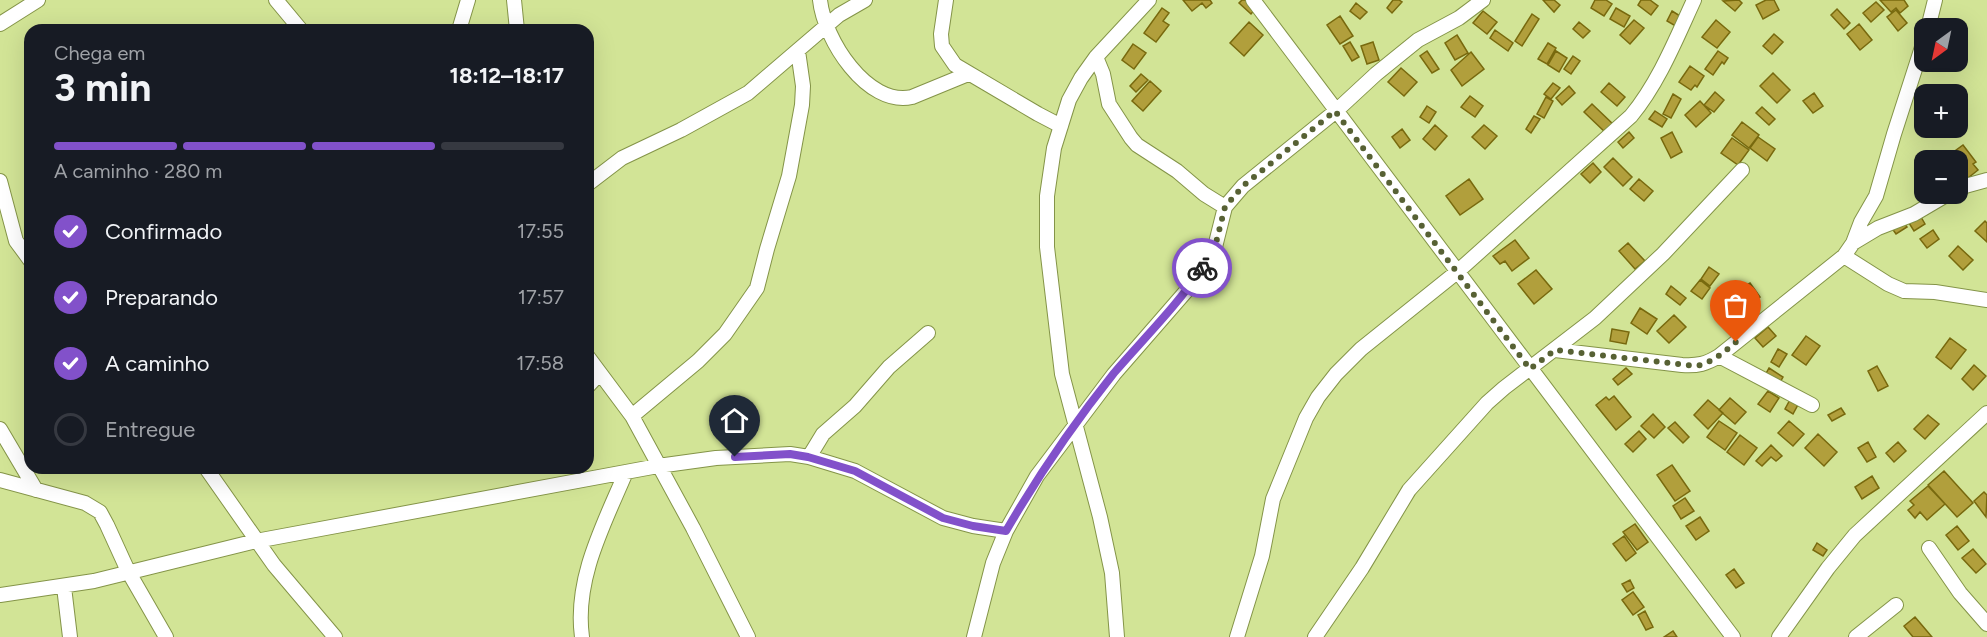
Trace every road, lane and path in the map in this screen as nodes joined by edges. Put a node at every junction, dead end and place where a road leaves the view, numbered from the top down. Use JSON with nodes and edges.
{"nodes":[{"id":1,"x":38,"y":0,"type":"edge"},
{"id":2,"x":276,"y":0,"type":"edge"},
{"id":3,"x":468,"y":0,"type":"edge"},
{"id":4,"x":514,"y":0,"type":"edge"},
{"id":5,"x":820,"y":0,"type":"edge"},
{"id":6,"x":865,"y":0,"type":"edge"},
{"id":7,"x":946,"y":0,"type":"edge"},
{"id":8,"x":1149,"y":0,"type":"edge"},
{"id":9,"x":1253,"y":0,"type":"edge"},
{"id":10,"x":1483,"y":0,"type":"edge"},
{"id":11,"x":1694,"y":0,"type":"edge"},
{"id":12,"x":1935,"y":0,"type":"edge"},
{"id":13,"x":1930,"y":18,"type":"edge"},
{"id":14,"x":0,"y":24,"type":"edge"},
{"id":15,"x":296,"y":24,"type":"edge"},
{"id":16,"x":461,"y":24,"type":"edge"},
{"id":17,"x":516,"y":24,"type":"edge"},
{"id":18,"x":828,"y":27,"type":"junction"},
{"id":19,"x":798,"y":51,"type":"junction"},
{"id":20,"x":1096,"y":57,"type":"junction"},
{"id":21,"x":1914,"y":72,"type":"edge"},
{"id":22,"x":968,"y":74,"type":"junction"},
{"id":23,"x":1335,"y":111,"type":"junction"},
{"id":24,"x":1061,"y":126,"type":"junction"},
{"id":25,"x":1742,"y":170,"type":"dead end"},
{"id":26,"x":594,"y":179,"type":"edge"},
{"id":27,"x":1987,"y":180,"type":"edge"},
{"id":28,"x":0,"y":181,"type":"edge"},
{"id":29,"x":1968,"y":185,"type":"edge"},
{"id":30,"x":1931,"y":204,"type":"edge"},
{"id":31,"x":1225,"y":207,"type":"junction"},
{"id":32,"x":1853,"y":243,"type":"junction"},
{"id":33,"x":24,"y":251,"type":"edge"},
{"id":34,"x":1844,"y":256,"type":"junction"},
{"id":35,"x":1457,"y":273,"type":"junction"},
{"id":36,"x":1987,"y":300,"type":"edge"},
{"id":37,"x":928,"y":333,"type":"dead end"},
{"id":38,"x":1555,"y":350,"type":"junction"},
{"id":39,"x":1719,"y":356,"type":"junction"},
{"id":40,"x":594,"y":365,"type":"edge"},
{"id":41,"x":1530,"y":369,"type":"junction"},
{"id":42,"x":600,"y":373,"type":"junction"},
{"id":43,"x":594,"y":380,"type":"edge"},
{"id":44,"x":1812,"y":405,"type":"dead end"},
{"id":45,"x":1987,"y":413,"type":"edge"},
{"id":46,"x":632,"y":416,"type":"junction"},
{"id":47,"x":1076,"y":424,"type":"junction"},
{"id":48,"x":0,"y":429,"type":"edge"},
{"id":49,"x":808,"y":457,"type":"junction"},
{"id":50,"x":658,"y":466,"type":"junction"},
{"id":51,"x":24,"y":470,"type":"edge"},
{"id":52,"x":626,"y":472,"type":"junction"},
{"id":53,"x":27,"y":474,"type":"edge"},
{"id":54,"x":210,"y":474,"type":"edge"},
{"id":55,"x":0,"y":480,"type":"edge"},
{"id":56,"x":36,"y":490,"type":"junction"},
{"id":57,"x":1006,"y":531,"type":"junction"},
{"id":58,"x":256,"y":541,"type":"junction"},
{"id":59,"x":1929,"y":548,"type":"dead end"},
{"id":60,"x":128,"y":571,"type":"junction"},
{"id":61,"x":64,"y":587,"type":"junction"},
{"id":62,"x":0,"y":596,"type":"edge"},
{"id":63,"x":1896,"y":606,"type":"dead end"},
{"id":64,"x":1987,"y":624,"type":"edge"},
{"id":65,"x":70,"y":637,"type":"edge"},
{"id":66,"x":166,"y":637,"type":"edge"},
{"id":67,"x":335,"y":637,"type":"edge"},
{"id":68,"x":582,"y":637,"type":"edge"},
{"id":69,"x":748,"y":637,"type":"edge"},
{"id":70,"x":974,"y":637,"type":"edge"},
{"id":71,"x":1117,"y":637,"type":"edge"},
{"id":72,"x":1237,"y":637,"type":"edge"},
{"id":73,"x":1315,"y":637,"type":"edge"},
{"id":74,"x":1733,"y":637,"type":"edge"},
{"id":75,"x":1779,"y":637,"type":"edge"},
{"id":76,"x":1856,"y":637,"type":"edge"}],
"edges":[{"from":1,"to":14,"type":"street"},
{"from":2,"to":15,"type":"street"},
{"from":3,"to":16,"type":"street"},
{"from":4,"to":17,"type":"street"},
{"from":5,"to":18,"type":"street"},
{"from":6,"to":18,"type":"street"},
{"from":7,"to":22,"type":"street"},
{"from":8,"to":20,"type":"street"},
{"from":9,"to":23,"type":"street"},
{"from":10,"to":23,"type":"street"},
{"from":11,"to":35,"type":"street"},
{"from":12,"to":13,"type":"street"},
{"from":18,"to":19,"type":"street"},
{"from":18,"to":22,"type":"street"},
{"from":19,"to":26,"type":"street"},
{"from":19,"to":46,"type":"street"},
{"from":20,"to":24,"type":"street"},
{"from":20,"to":31,"type":"street"},
{"from":21,"to":32,"type":"street"},
{"from":22,"to":24,"type":"street"},
{"from":23,"to":31,"type":"street"},
{"from":23,"to":35,"type":"street"},
{"from":24,"to":47,"type":"street"},
{"from":25,"to":38,"type":"street"},
{"from":27,"to":29,"type":"street"},
{"from":28,"to":33,"type":"street"},
{"from":30,"to":32,"type":"street"},
{"from":31,"to":47,"type":"street"},
{"from":32,"to":34,"type":"street"},
{"from":34,"to":36,"type":"street"},
{"from":34,"to":39,"type":"street"},
{"from":35,"to":41,"type":"street"},
{"from":35,"to":72,"type":"street"},
{"from":37,"to":49,"type":"street"},
{"from":38,"to":39,"type":"street"},
{"from":38,"to":41,"type":"street"},
{"from":39,"to":44,"type":"street"},
{"from":40,"to":42,"type":"street"},
{"from":41,"to":73,"type":"street"},
{"from":41,"to":74,"type":"street"},
{"from":42,"to":43,"type":"street"},
{"from":42,"to":46,"type":"street"},
{"from":45,"to":75,"type":"street"},
{"from":46,"to":50,"type":"street"},
{"from":47,"to":57,"type":"street"},
{"from":47,"to":71,"type":"street"},
{"from":48,"to":51,"type":"street"},
{"from":49,"to":50,"type":"street"},
{"from":49,"to":57,"type":"street"},
{"from":50,"to":52,"type":"street"},
{"from":50,"to":69,"type":"street"},
{"from":52,"to":58,"type":"street"},
{"from":52,"to":68,"type":"street"},
{"from":53,"to":56,"type":"street"},
{"from":54,"to":58,"type":"street"},
{"from":55,"to":56,"type":"street"},
{"from":56,"to":60,"type":"street"},
{"from":57,"to":70,"type":"street"},
{"from":58,"to":60,"type":"street"},
{"from":58,"to":67,"type":"street"},
{"from":59,"to":64,"type":"street"},
{"from":60,"to":61,"type":"street"},
{"from":60,"to":66,"type":"street"},
{"from":61,"to":62,"type":"street"},
{"from":61,"to":65,"type":"street"},
{"from":63,"to":76,"type":"street"}]}
